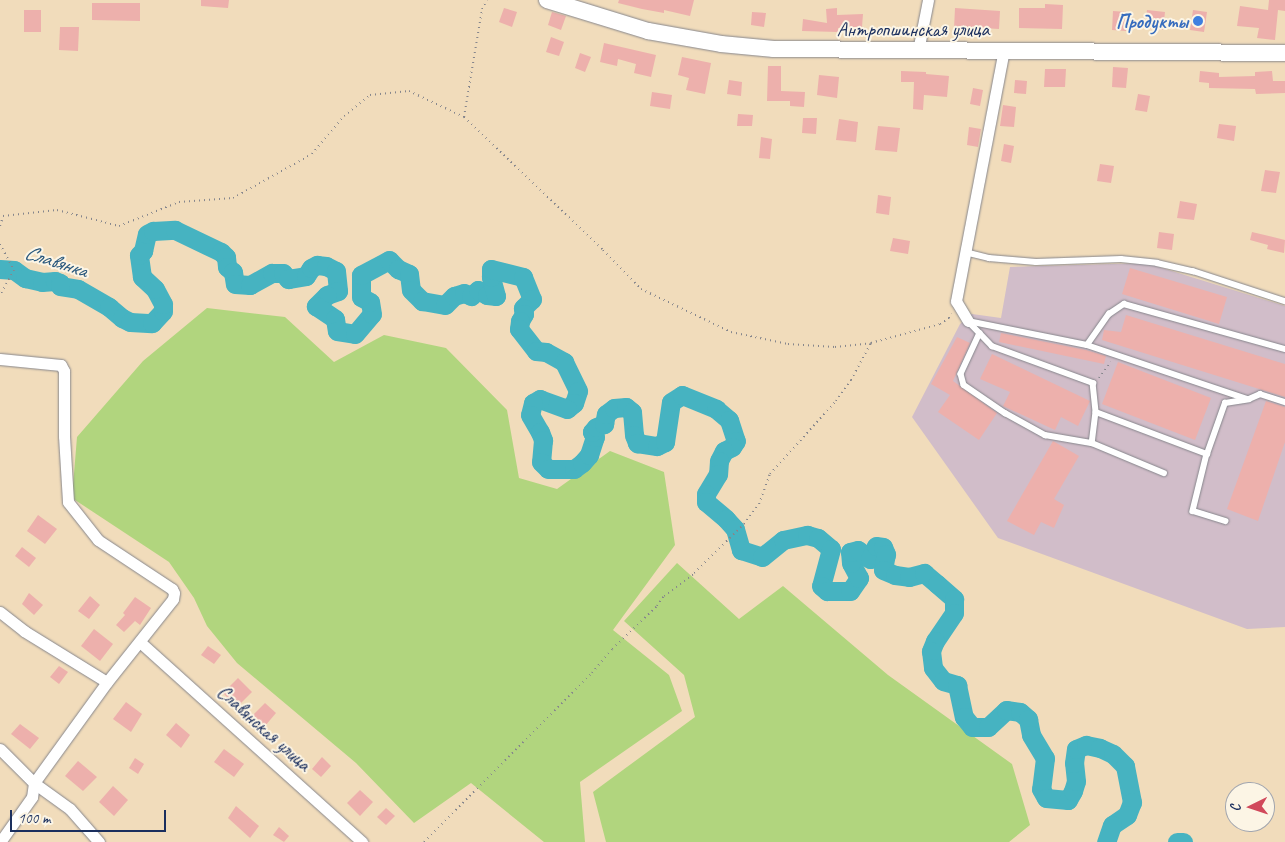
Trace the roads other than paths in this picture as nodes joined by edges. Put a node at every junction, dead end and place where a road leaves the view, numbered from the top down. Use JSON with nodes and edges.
{"nodes":[{"id":1,"x":547,"y":0,"type":"edge"},
{"id":2,"x":928,"y":0,"type":"edge"},
{"id":3,"x":1004,"y":50,"type":"junction"},
{"id":4,"x":918,"y":51,"type":"junction"},
{"id":5,"x":1285,"y":53,"type":"edge"},
{"id":6,"x":965,"y":252,"type":"junction"},
{"id":7,"x":1285,"y":301,"type":"edge"},
{"id":8,"x":968,"y":321,"type":"junction"},
{"id":9,"x":980,"y":333,"type":"junction"},
{"id":10,"x":1087,"y":345,"type":"junction"},
{"id":11,"x":1285,"y":349,"type":"edge"},
{"id":12,"x":0,"y":359,"type":"edge"},
{"id":13,"x":1249,"y":399,"type":"junction"},
{"id":14,"x":1285,"y":402,"type":"edge"},
{"id":15,"x":1096,"y":412,"type":"junction"},
{"id":16,"x":1092,"y":443,"type":"junction"},
{"id":17,"x":1206,"y":454,"type":"junction"},
{"id":18,"x":1164,"y":473,"type":"dead end"},
{"id":19,"x":1226,"y":521,"type":"dead end"},
{"id":20,"x":0,"y":612,"type":"edge"},
{"id":21,"x":140,"y":642,"type":"junction"},
{"id":22,"x":107,"y":682,"type":"junction"},
{"id":23,"x":0,"y":749,"type":"edge"},
{"id":24,"x":34,"y":783,"type":"junction"},
{"id":25,"x":0,"y":842,"type":"edge"},
{"id":26,"x":99,"y":842,"type":"edge"},
{"id":27,"x":362,"y":842,"type":"edge"}],
"edges":[{"from":1,"to":4,"type":"street","name":"Антропшинская улица"},
{"from":2,"to":4,"type":"street"},
{"from":3,"to":4,"type":"street","name":"Антропшинская улица"},
{"from":3,"to":5,"type":"street","name":"Антропшинская улица"},
{"from":3,"to":6,"type":"street"},
{"from":6,"to":7,"type":"lane"},
{"from":6,"to":8,"type":"street"},
{"from":8,"to":9,"type":"lane"},
{"from":8,"to":10,"type":"lane"},
{"from":9,"to":15,"type":"lane"},
{"from":9,"to":16,"type":"lane"},
{"from":10,"to":11,"type":"lane"},
{"from":10,"to":13,"type":"lane"},
{"from":12,"to":21,"type":"street"},
{"from":13,"to":14,"type":"lane"},
{"from":13,"to":17,"type":"lane"},
{"from":15,"to":16,"type":"lane"},
{"from":15,"to":17,"type":"lane"},
{"from":16,"to":18,"type":"lane"},
{"from":17,"to":19,"type":"lane"},
{"from":20,"to":22,"type":"street"},
{"from":21,"to":22,"type":"street"},
{"from":21,"to":27,"type":"street","name":"Славянская улица"},
{"from":22,"to":24,"type":"street"},
{"from":23,"to":24,"type":"street"},
{"from":24,"to":25,"type":"street"},
{"from":24,"to":26,"type":"street"}]}
